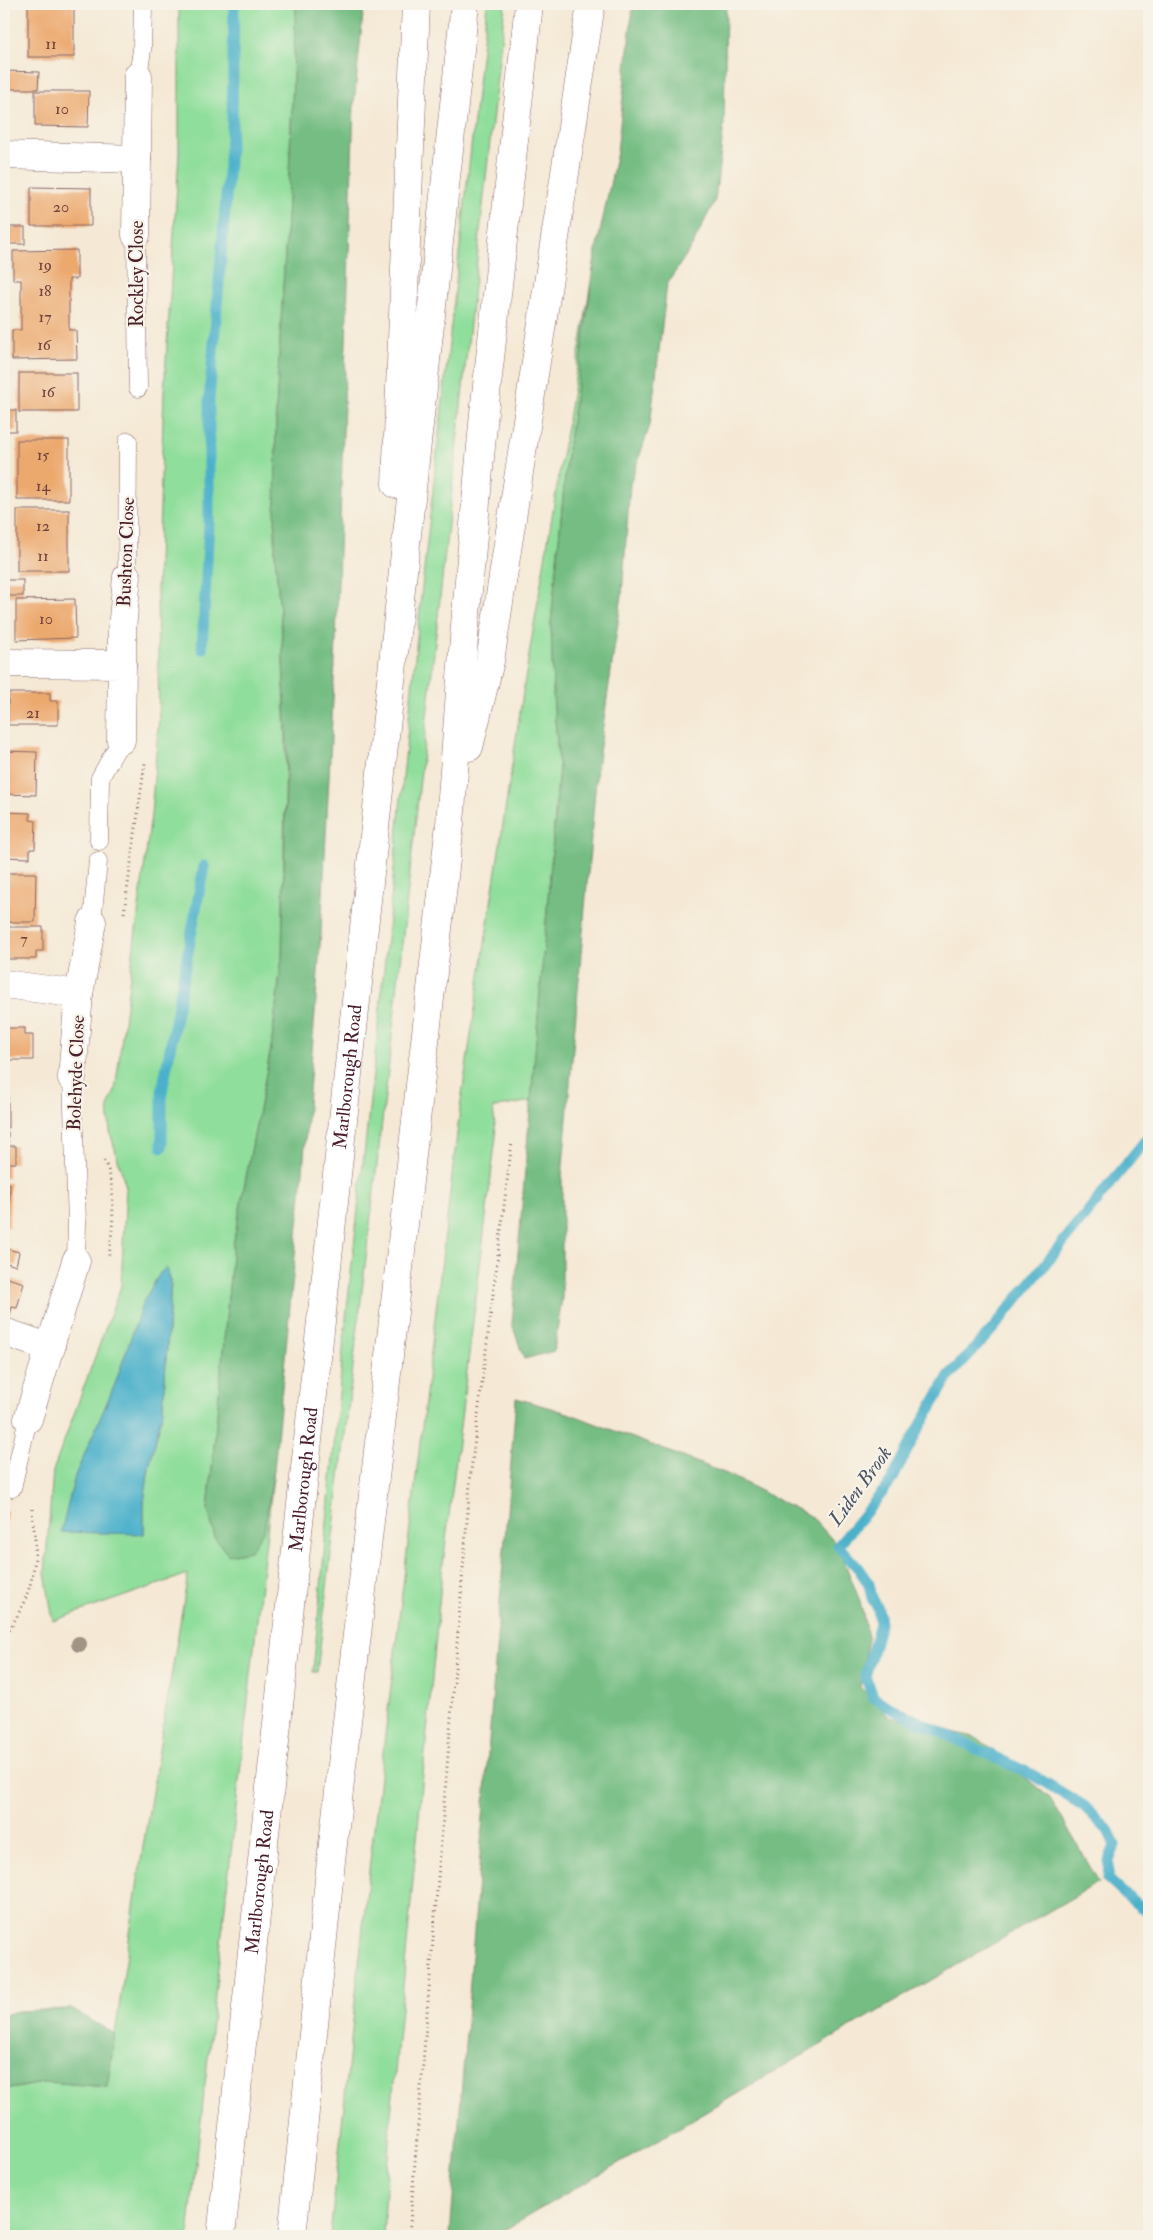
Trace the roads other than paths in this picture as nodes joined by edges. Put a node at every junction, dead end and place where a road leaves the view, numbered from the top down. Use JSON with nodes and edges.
{"nodes":[{"id":1,"x":143,"y":4,"type":"edge"},
{"id":2,"x":416,"y":4,"type":"edge"},
{"id":3,"x":465,"y":4,"type":"edge"},
{"id":4,"x":529,"y":4,"type":"edge"},
{"id":5,"x":591,"y":4,"type":"edge"},
{"id":6,"x":138,"y":76,"type":"joint"},
{"id":7,"x":4,"y":155,"type":"edge"},
{"id":8,"x":137,"y":159,"type":"junction"},
{"id":9,"x":136,"y":235,"type":"joint"},
{"id":10,"x":138,"y":388,"type":"dead end"},
{"id":11,"x":128,"y":440,"type":"dead end"},
{"id":12,"x":127,"y":577,"type":"joint"},
{"id":13,"x":4,"y":663,"type":"edge"},
{"id":14,"x":122,"y":664,"type":"junction"},
{"id":15,"x":386,"y":723,"type":"junction"},
{"id":16,"x":121,"y":740,"type":"joint"},
{"id":17,"x":450,"y":824,"type":"junction"},
{"id":18,"x":98,"y":841,"type":"dead end"},
{"id":19,"x":98,"y":861,"type":"dead end"},
{"id":20,"x":92,"y":922,"type":"joint"},
{"id":21,"x":4,"y":984,"type":"edge"},
{"id":22,"x":79,"y":994,"type":"junction"},
{"id":23,"x":72,"y":1078,"type":"joint"},
{"id":24,"x":76,"y":1261,"type":"joint"},
{"id":25,"x":4,"y":1332,"type":"edge"},
{"id":26,"x":51,"y":1348,"type":"junction"},
{"id":27,"x":28,"y":1419,"type":"joint"},
{"id":28,"x":12,"y":1488,"type":"dead end"},
{"id":29,"x":222,"y":2236,"type":"edge"},
{"id":30,"x":292,"y":2236,"type":"edge"}],
"edges":[{"from":1,"to":6,"type":"lane","name":"Rockley Close"},
{"from":2,"to":15,"type":"main road"},
{"from":3,"to":15,"type":"main road"},
{"from":4,"to":17,"type":"main road"},
{"from":5,"to":17,"type":"main road"},
{"from":6,"to":8,"type":"main road","name":"Rockley Close"},
{"from":7,"to":8,"type":"main road"},
{"from":8,"to":9,"type":"main road","name":"Rockley Close"},
{"from":9,"to":10,"type":"lane","name":"Rockley Close"},
{"from":11,"to":12,"type":"lane","name":"Bushton Close"},
{"from":12,"to":14,"type":"main road","name":"Bushton Close"},
{"from":13,"to":14,"type":"main road"},
{"from":14,"to":16,"type":"main road","name":"Bushton Close"},
{"from":15,"to":29,"type":"main road","name":"Marlborough Road"},
{"from":16,"to":18,"type":"lane","name":"Bushton Close"},
{"from":17,"to":30,"type":"main road"},
{"from":19,"to":20,"type":"lane","name":"Bolehyde Close"},
{"from":20,"to":22,"type":"main road","name":"Bolehyde Close"},
{"from":21,"to":22,"type":"main road","name":"Bolehyde Close"},
{"from":22,"to":23,"type":"main road","name":"Bolehyde Close"},
{"from":23,"to":24,"type":"lane","name":"Bolehyde Close"},
{"from":24,"to":26,"type":"main road"},
{"from":25,"to":26,"type":"main road"},
{"from":26,"to":27,"type":"main road"},
{"from":27,"to":28,"type":"lane"}]}
